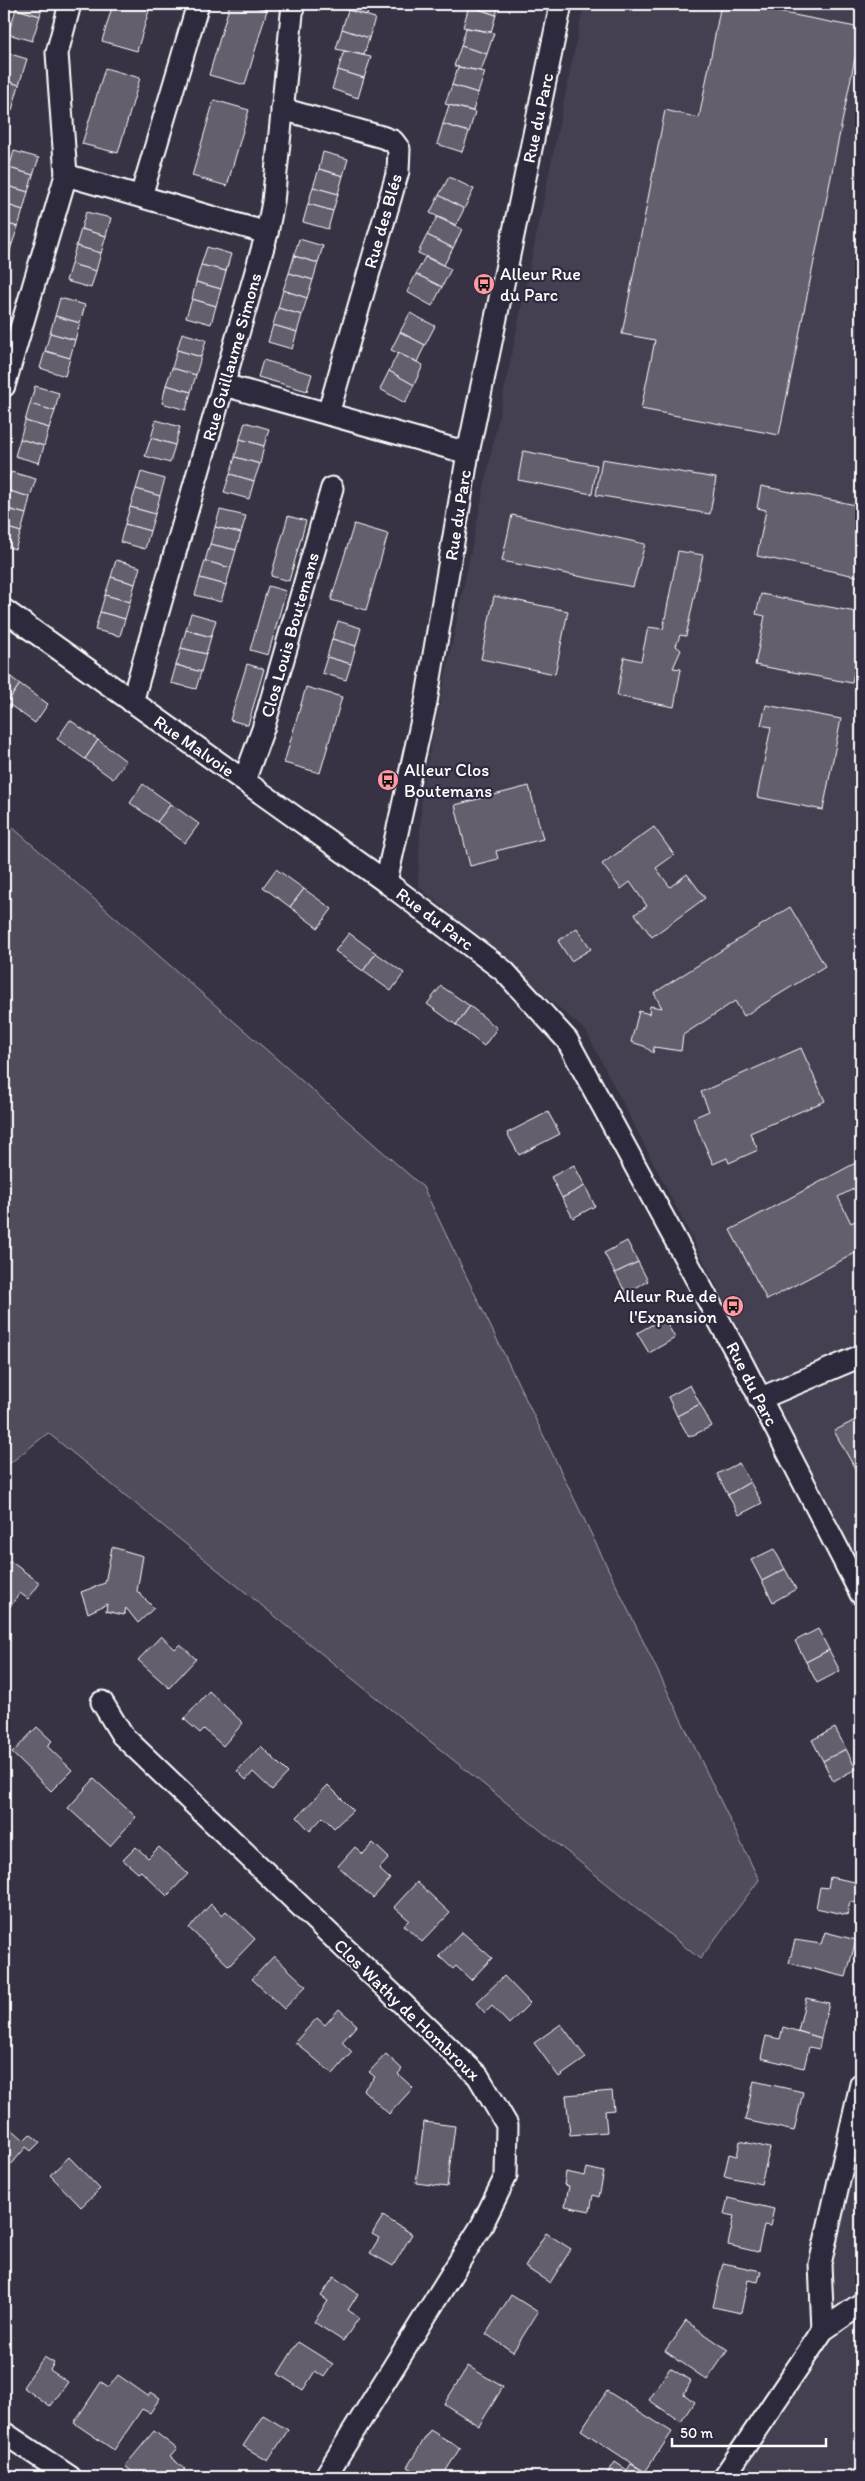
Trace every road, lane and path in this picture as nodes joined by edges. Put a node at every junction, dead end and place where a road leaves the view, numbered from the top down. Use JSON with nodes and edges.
{"nodes":[{"id":1,"x":70,"y":4,"type":"edge"},
{"id":2,"x":198,"y":4,"type":"edge"},
{"id":3,"x":293,"y":4,"type":"edge"},
{"id":4,"x":561,"y":4,"type":"edge"},
{"id":5,"x":282,"y":109,"type":"junction"},
{"id":6,"x":66,"y":175,"type":"junction"},
{"id":7,"x":141,"y":196,"type":"junction"},
{"id":8,"x":267,"y":233,"type":"junction"},
{"id":9,"x":224,"y":385,"type":"junction"},
{"id":10,"x":4,"y":386,"type":"edge"},
{"id":11,"x":328,"y":414,"type":"junction"},
{"id":12,"x":468,"y":453,"type":"junction"},
{"id":13,"x":332,"y":488,"type":"dead end"},
{"id":14,"x":4,"y":610,"type":"edge"},
{"id":15,"x":132,"y":702,"type":"junction"},
{"id":16,"x":244,"y":781,"type":"junction"},
{"id":17,"x":386,"y":882,"type":"junction"},
{"id":18,"x":861,"y":1356,"type":"edge"},
{"id":19,"x":759,"y":1399,"type":"junction"},
{"id":20,"x":861,"y":1594,"type":"edge"},
{"id":21,"x":102,"y":1702,"type":"dead end"},
{"id":22,"x":861,"y":2084,"type":"edge"},
{"id":23,"x":861,"y":2304,"type":"edge"},
{"id":24,"x":824,"y":2330,"type":"junction"},
{"id":25,"x":6,"y":2439,"type":"edge"},
{"id":26,"x":70,"y":2477,"type":"edge"},
{"id":27,"x":325,"y":2477,"type":"edge"},
{"id":28,"x":724,"y":2477,"type":"edge"}],
"edges":[{"from":1,"to":6,"type":"street"},
{"from":2,"to":7,"type":"street"},
{"from":3,"to":5,"type":"street","name":"Rue Guillaume Simons"},
{"from":4,"to":12,"type":"street","name":"Rue du Parc"},
{"from":5,"to":8,"type":"street","name":"Rue Guillaume Simons"},
{"from":5,"to":11,"type":"street","name":"Rue des Blés"},
{"from":6,"to":7,"type":"street"},
{"from":6,"to":10,"type":"street"},
{"from":7,"to":8,"type":"street"},
{"from":8,"to":9,"type":"street","name":"Rue Guillaume Simons"},
{"from":9,"to":11,"type":"street"},
{"from":9,"to":15,"type":"street","name":"Rue Guillaume Simons"},
{"from":11,"to":12,"type":"street"},
{"from":12,"to":17,"type":"street","name":"Rue du Parc"},
{"from":13,"to":16,"type":"street","name":"Clos Louis Boutemans"},
{"from":14,"to":15,"type":"street","name":"Rue Malvoie"},
{"from":15,"to":16,"type":"street","name":"Rue Malvoie"},
{"from":16,"to":17,"type":"street","name":"Rue Malvoie"},
{"from":17,"to":19,"type":"street","name":"Rue du Parc"},
{"from":18,"to":19,"type":"street"},
{"from":19,"to":20,"type":"street","name":"Rue du Parc"},
{"from":21,"to":27,"type":"street","name":"Clos Wathy de Hombroux"},
{"from":22,"to":24,"type":"street"},
{"from":23,"to":24,"type":"street"},
{"from":24,"to":28,"type":"street"},
{"from":25,"to":26,"type":"street"}]}
